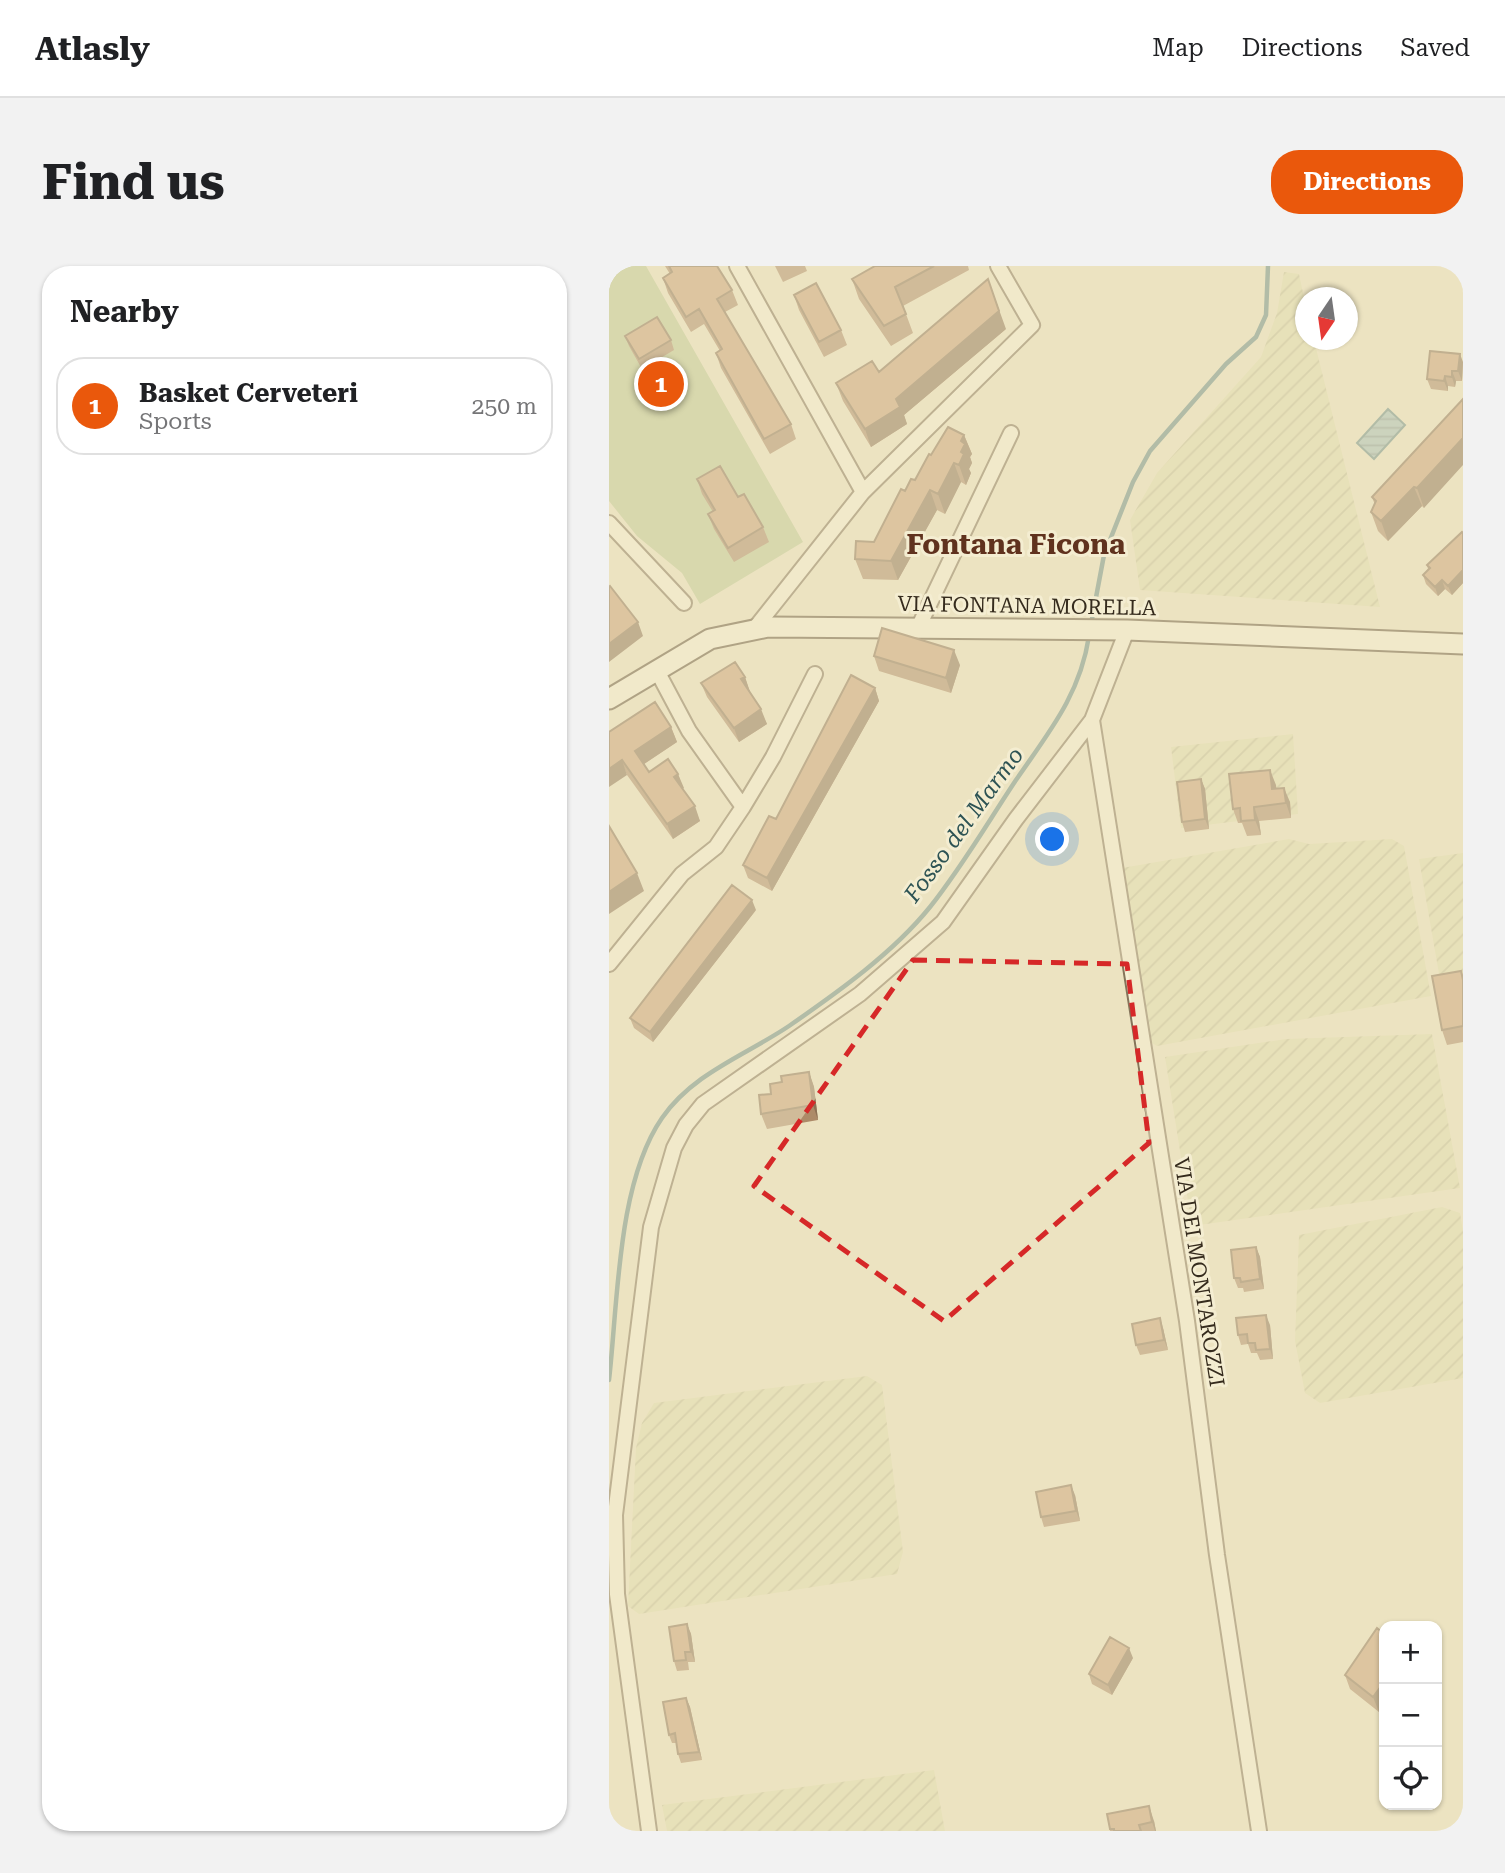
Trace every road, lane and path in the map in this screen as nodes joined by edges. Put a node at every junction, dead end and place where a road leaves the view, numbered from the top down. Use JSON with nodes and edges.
{"nodes":[{"id":1,"x":737,"y":266,"type":"edge"},
{"id":2,"x":998,"y":266,"type":"edge"},
{"id":3,"x":1011,"y":433,"type":"dead end"},
{"id":4,"x":863,"y":492,"type":"junction"},
{"id":5,"x":609,"y":523,"type":"edge"},
{"id":6,"x":684,"y":603,"type":"dead end"},
{"id":7,"x":755,"y":628,"type":"junction"},
{"id":8,"x":918,"y":628,"type":"junction"},
{"id":9,"x":1119,"y":630,"type":"junction"},
{"id":10,"x":1463,"y":644,"type":"edge"},
{"id":11,"x":656,"y":669,"type":"junction"},
{"id":12,"x":815,"y":674,"type":"dead end"},
{"id":13,"x":609,"y":699,"type":"edge"},
{"id":14,"x":1092,"y":720,"type":"junction"},
{"id":15,"x":743,"y":807,"type":"junction"},
{"id":16,"x":609,"y":964,"type":"edge"},
{"id":17,"x":649,"y":1831,"type":"edge"},
{"id":18,"x":1259,"y":1831,"type":"edge"}],
"edges":[{"from":1,"to":4,"type":"street"},
{"from":2,"to":4,"type":"street"},
{"from":3,"to":8,"type":"street"},
{"from":4,"to":7,"type":"street"},
{"from":5,"to":6,"type":"street"},
{"from":7,"to":8,"type":"street","name":"VIA FONTANA MORELLA"},
{"from":7,"to":11,"type":"street","name":"VIA FONTANA MORELLA"},
{"from":8,"to":9,"type":"street","name":"VIA FONTANA MORELLA"},
{"from":9,"to":10,"type":"street","name":"VIA FONTANA MORELLA"},
{"from":9,"to":14,"type":"street"},
{"from":11,"to":13,"type":"street","name":"VIA FONTANA MORELLA"},
{"from":11,"to":15,"type":"street"},
{"from":12,"to":15,"type":"street"},
{"from":14,"to":17,"type":"street"},
{"from":14,"to":18,"type":"street","name":"VIA DEI MONTAROZZI"},
{"from":15,"to":16,"type":"street"}]}
